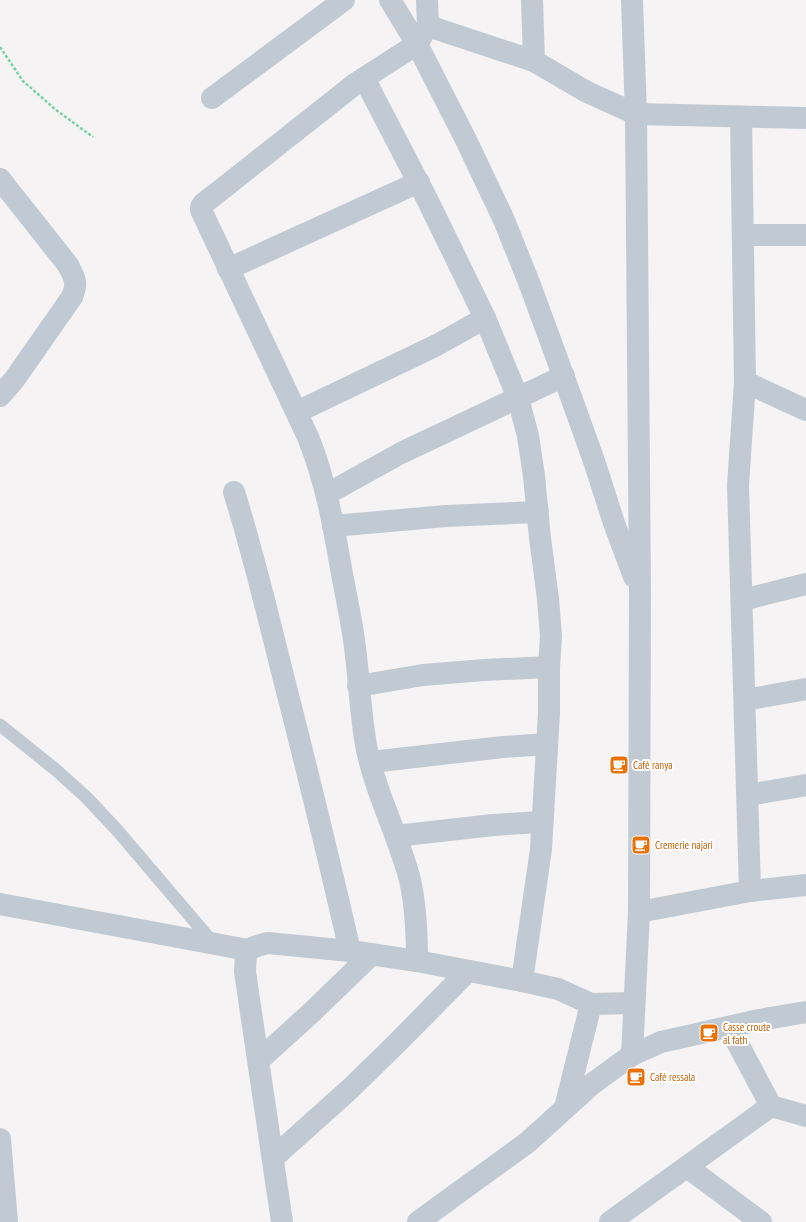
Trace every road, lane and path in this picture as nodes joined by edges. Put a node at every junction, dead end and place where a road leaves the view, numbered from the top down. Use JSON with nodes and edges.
{"nodes":[{"id":1,"x":344,"y":0,"type":"edge"},
{"id":2,"x":390,"y":0,"type":"edge"},
{"id":3,"x":427,"y":0,"type":"edge"},
{"id":4,"x":532,"y":0,"type":"edge"},
{"id":5,"x":632,"y":0,"type":"edge"},
{"id":6,"x":422,"y":35,"type":"junction"},
{"id":7,"x":0,"y":47,"type":"edge"},
{"id":8,"x":534,"y":61,"type":"junction"},
{"id":9,"x":364,"y":78,"type":"junction"},
{"id":10,"x":212,"y":98,"type":"dead end"},
{"id":11,"x":636,"y":114,"type":"junction"},
{"id":12,"x":741,"y":117,"type":"junction"},
{"id":13,"x":806,"y":118,"type":"edge"},
{"id":14,"x":93,"y":137,"type":"dead end"},
{"id":15,"x":0,"y":179,"type":"edge"},
{"id":16,"x":419,"y":182,"type":"junction"},
{"id":17,"x":743,"y":235,"type":"junction"},
{"id":18,"x":806,"y":235,"type":"edge"},
{"id":19,"x":228,"y":269,"type":"junction"},
{"id":20,"x":485,"y":318,"type":"junction"},
{"id":21,"x":564,"y":376,"type":"junction"},
{"id":22,"x":745,"y":382,"type":"junction"},
{"id":23,"x":0,"y":396,"type":"edge"},
{"id":24,"x":518,"y":398,"type":"junction"},
{"id":25,"x":806,"y":410,"type":"edge"},
{"id":26,"x":296,"y":412,"type":"junction"},
{"id":27,"x":234,"y":492,"type":"dead end"},
{"id":28,"x":326,"y":494,"type":"junction"},
{"id":29,"x":538,"y":512,"type":"junction"},
{"id":30,"x":333,"y":526,"type":"junction"},
{"id":31,"x":806,"y":584,"type":"edge"},
{"id":32,"x":640,"y":591,"type":"junction"},
{"id":33,"x":742,"y":600,"type":"junction"},
{"id":34,"x":549,"y":667,"type":"junction"},
{"id":35,"x":358,"y":686,"type":"junction"},
{"id":36,"x":806,"y":689,"type":"edge"},
{"id":37,"x":745,"y":700,"type":"junction"},
{"id":38,"x":0,"y":725,"type":"edge"},
{"id":39,"x":547,"y":744,"type":"junction"},
{"id":40,"x":370,"y":762,"type":"junction"},
{"id":41,"x":806,"y":785,"type":"edge"},
{"id":42,"x":748,"y":795,"type":"junction"},
{"id":43,"x":542,"y":822,"type":"junction"},
{"id":44,"x":396,"y":836,"type":"junction"},
{"id":45,"x":806,"y":885,"type":"edge"},
{"id":46,"x":750,"y":891,"type":"junction"},
{"id":47,"x":0,"y":904,"type":"edge"},
{"id":48,"x":639,"y":912,"type":"junction"},
{"id":49,"x":214,"y":944,"type":"junction"},
{"id":50,"x":248,"y":950,"type":"junction"},
{"id":51,"x":350,"y":951,"type":"junction"},
{"id":52,"x":372,"y":954,"type":"junction"},
{"id":53,"x":417,"y":961,"type":"junction"},
{"id":54,"x":468,"y":971,"type":"junction"},
{"id":55,"x":522,"y":981,"type":"junction"},
{"id":56,"x":591,"y":1004,"type":"junction"},
{"id":57,"x":634,"y":1004,"type":"junction"},
{"id":58,"x":806,"y":1012,"type":"edge"},
{"id":59,"x":729,"y":1027,"type":"junction"},
{"id":60,"x":632,"y":1055,"type":"junction"},
{"id":61,"x":259,"y":1060,"type":"junction"},
{"id":62,"x":771,"y":1106,"type":"junction"},
{"id":63,"x":565,"y":1108,"type":"junction"},
{"id":64,"x":806,"y":1116,"type":"edge"},
{"id":65,"x":0,"y":1139,"type":"edge"},
{"id":66,"x":273,"y":1158,"type":"junction"},
{"id":67,"x":687,"y":1167,"type":"junction"},
{"id":68,"x":7,"y":1222,"type":"edge"},
{"id":69,"x":282,"y":1222,"type":"edge"},
{"id":70,"x":418,"y":1222,"type":"edge"},
{"id":71,"x":610,"y":1222,"type":"edge"},
{"id":72,"x":761,"y":1222,"type":"edge"}],
"edges":[{"from":1,"to":10,"type":"street"},
{"from":2,"to":6,"type":"street"},
{"from":3,"to":6,"type":"street"},
{"from":4,"to":8,"type":"street"},
{"from":5,"to":11,"type":"street"},
{"from":6,"to":8,"type":"street"},
{"from":6,"to":9,"type":"street"},
{"from":6,"to":21,"type":"street"},
{"from":7,"to":14,"type":"path"},
{"from":8,"to":11,"type":"street"},
{"from":9,"to":16,"type":"street"},
{"from":9,"to":19,"type":"street"},
{"from":11,"to":12,"type":"street"},
{"from":11,"to":32,"type":"street"},
{"from":12,"to":13,"type":"street"},
{"from":12,"to":17,"type":"street"},
{"from":15,"to":23,"type":"street"},
{"from":16,"to":19,"type":"street"},
{"from":16,"to":20,"type":"street"},
{"from":17,"to":18,"type":"street"},
{"from":17,"to":22,"type":"street"},
{"from":19,"to":26,"type":"street"},
{"from":20,"to":24,"type":"street"},
{"from":20,"to":26,"type":"street"},
{"from":21,"to":24,"type":"street"},
{"from":21,"to":32,"type":"street"},
{"from":22,"to":25,"type":"street"},
{"from":22,"to":33,"type":"street"},
{"from":24,"to":28,"type":"street"},
{"from":24,"to":29,"type":"street"},
{"from":26,"to":28,"type":"street"},
{"from":27,"to":51,"type":"street"},
{"from":28,"to":30,"type":"street"},
{"from":29,"to":30,"type":"street"},
{"from":29,"to":34,"type":"street"},
{"from":30,"to":35,"type":"street"},
{"from":31,"to":33,"type":"street"},
{"from":32,"to":48,"type":"street"},
{"from":33,"to":37,"type":"street"},
{"from":34,"to":35,"type":"street"},
{"from":34,"to":39,"type":"street"},
{"from":35,"to":40,"type":"street"},
{"from":36,"to":37,"type":"street"},
{"from":37,"to":42,"type":"street"},
{"from":38,"to":49,"type":"lane"},
{"from":39,"to":40,"type":"street"},
{"from":39,"to":43,"type":"street"},
{"from":40,"to":44,"type":"street"},
{"from":41,"to":42,"type":"street"},
{"from":42,"to":46,"type":"street"},
{"from":43,"to":44,"type":"street"},
{"from":43,"to":55,"type":"street"},
{"from":44,"to":53,"type":"street"},
{"from":45,"to":46,"type":"street"},
{"from":46,"to":48,"type":"street"},
{"from":47,"to":49,"type":"street"},
{"from":48,"to":57,"type":"street"},
{"from":49,"to":50,"type":"street"},
{"from":50,"to":51,"type":"street"},
{"from":50,"to":61,"type":"street"},
{"from":51,"to":52,"type":"street"},
{"from":52,"to":53,"type":"street"},
{"from":52,"to":61,"type":"street"},
{"from":53,"to":54,"type":"street"},
{"from":54,"to":55,"type":"street"},
{"from":54,"to":66,"type":"street"},
{"from":55,"to":56,"type":"street"},
{"from":56,"to":57,"type":"street"},
{"from":56,"to":63,"type":"street"},
{"from":57,"to":60,"type":"street"},
{"from":58,"to":59,"type":"street"},
{"from":59,"to":60,"type":"street"},
{"from":59,"to":62,"type":"street"},
{"from":60,"to":63,"type":"street"},
{"from":61,"to":66,"type":"street"},
{"from":62,"to":64,"type":"street"},
{"from":62,"to":67,"type":"street"},
{"from":63,"to":70,"type":"street"},
{"from":65,"to":68,"type":"street"},
{"from":66,"to":69,"type":"street"},
{"from":67,"to":71,"type":"street"},
{"from":67,"to":72,"type":"street"}]}
